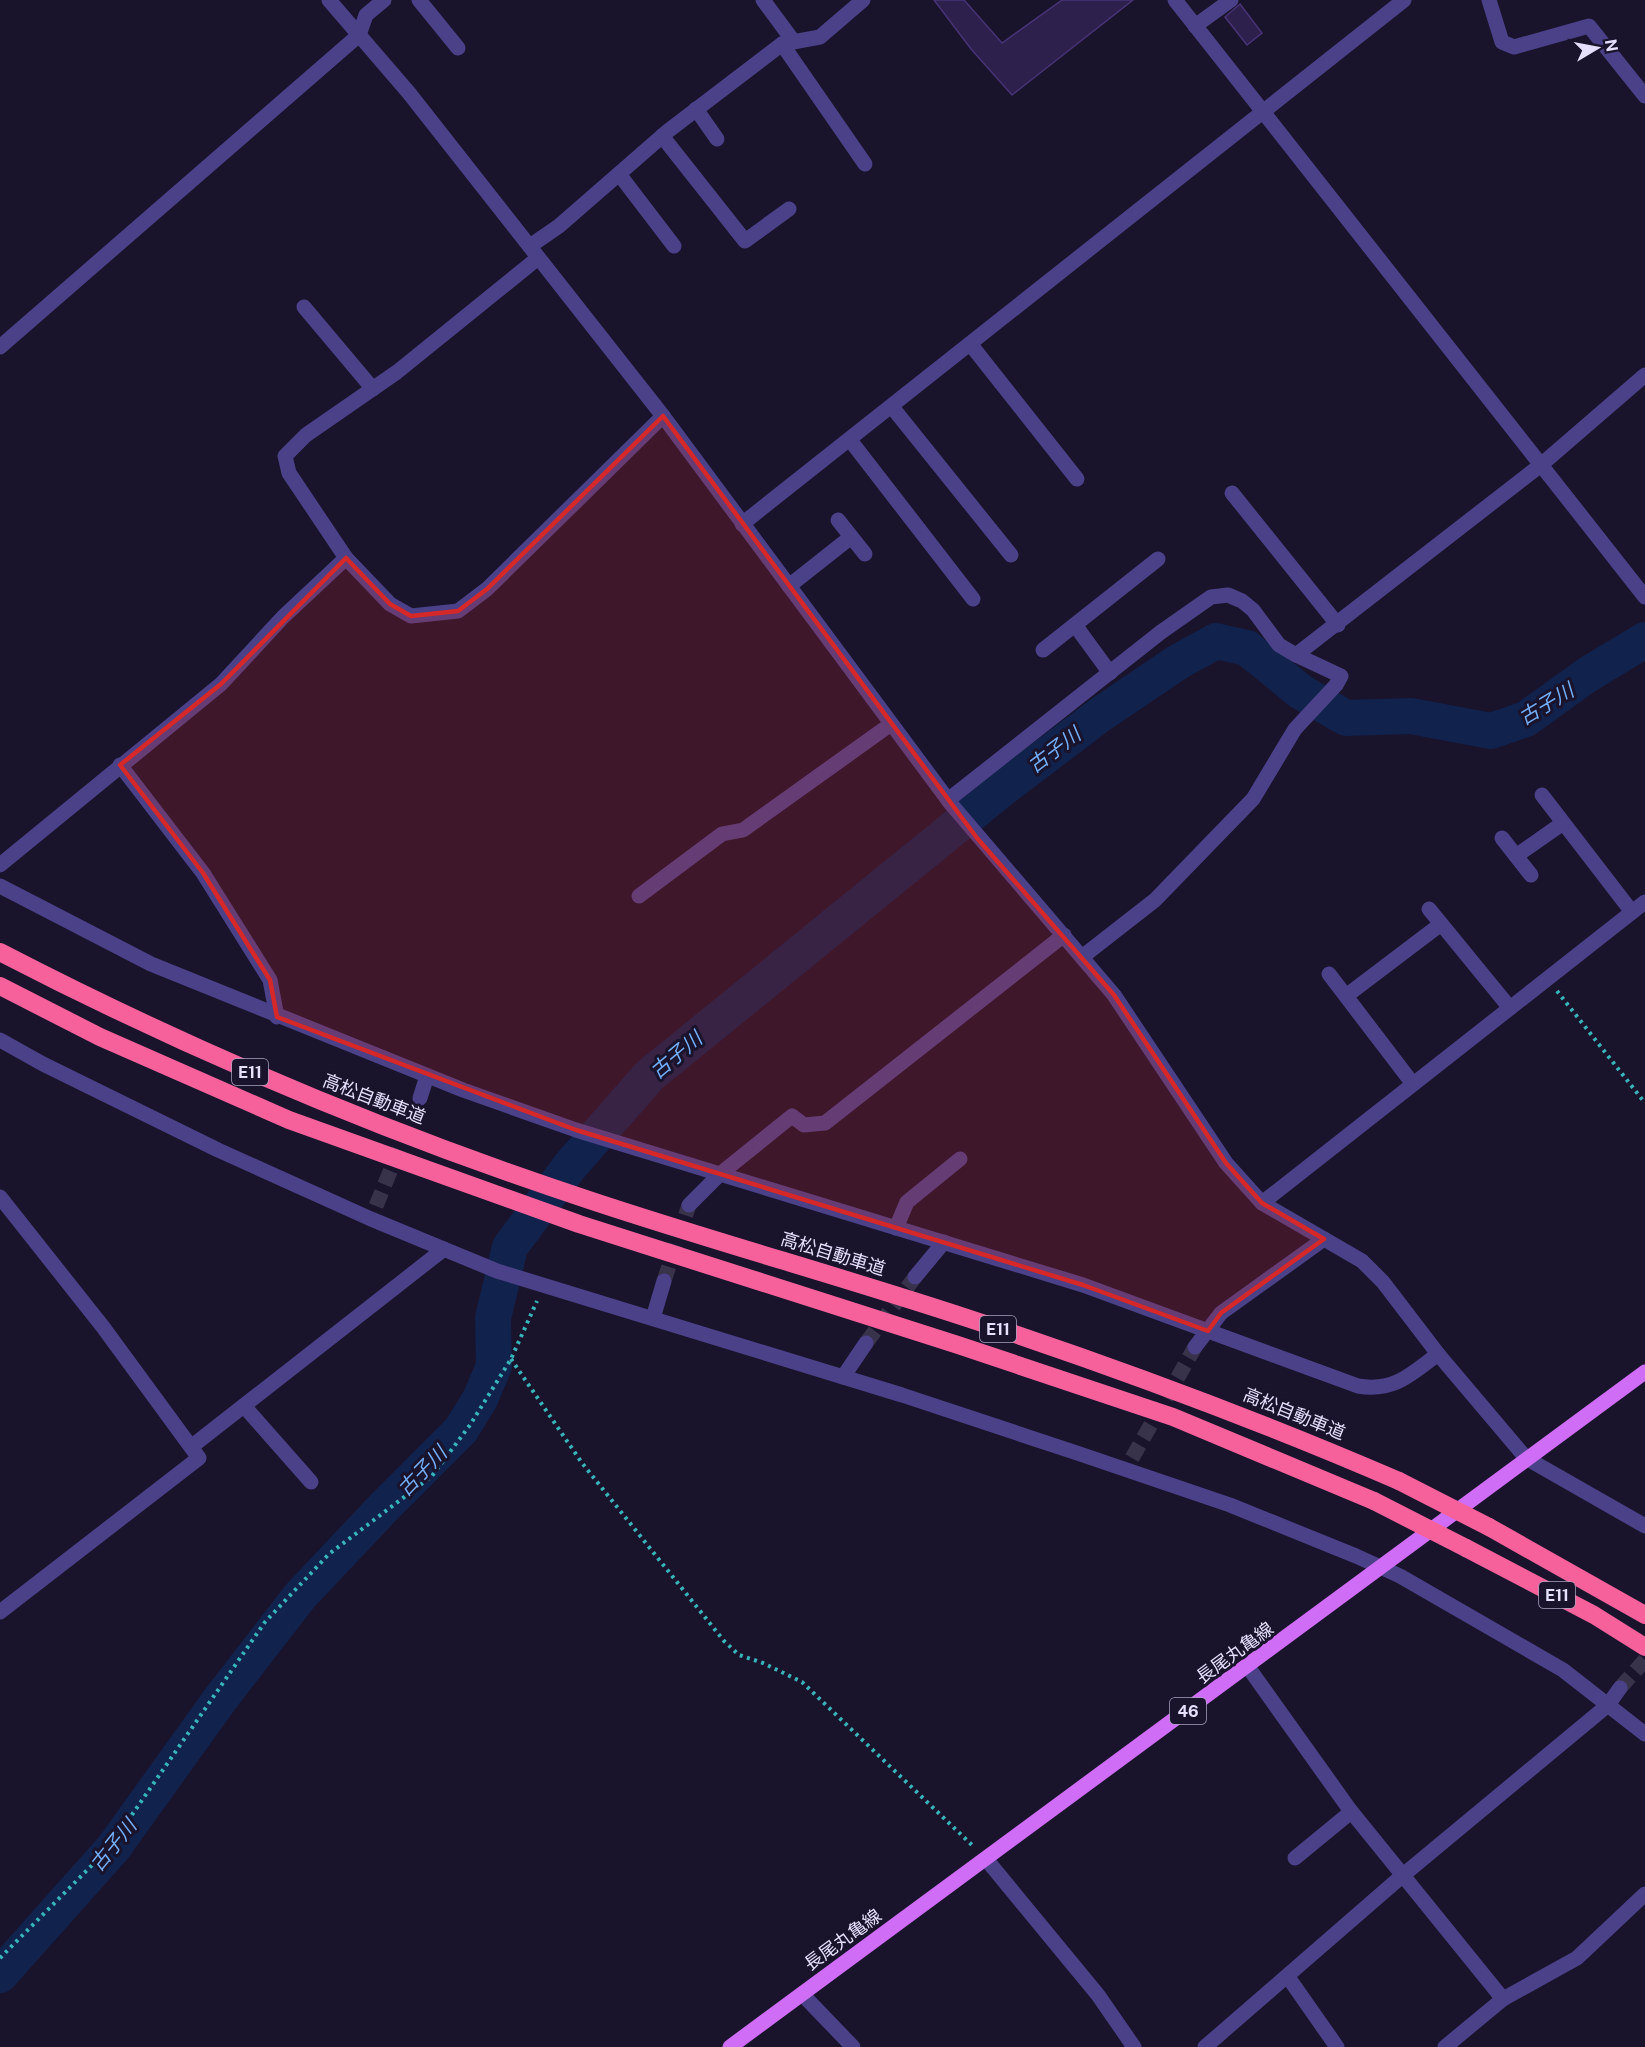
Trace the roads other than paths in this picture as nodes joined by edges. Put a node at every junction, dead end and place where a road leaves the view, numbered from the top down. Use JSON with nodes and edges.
{"nodes":[{"id":1,"x":329,"y":0,"type":"edge"},
{"id":2,"x":384,"y":0,"type":"edge"},
{"id":3,"x":419,"y":0,"type":"edge"},
{"id":4,"x":763,"y":0,"type":"edge"},
{"id":5,"x":862,"y":0,"type":"edge"},
{"id":6,"x":1175,"y":0,"type":"edge"},
{"id":7,"x":1231,"y":0,"type":"edge"},
{"id":8,"x":1404,"y":0,"type":"edge"},
{"id":9,"x":1489,"y":0,"type":"edge"},
{"id":10,"x":1196,"y":26,"type":"junction"},
{"id":11,"x":359,"y":36,"type":"junction"},
{"id":12,"x":788,"y":43,"type":"junction"},
{"id":13,"x":458,"y":48,"type":"dead end"},
{"id":14,"x":1645,"y":96,"type":"edge"},
{"id":15,"x":696,"y":109,"type":"junction"},
{"id":16,"x":1262,"y":110,"type":"junction"},
{"id":17,"x":662,"y":136,"type":"junction"},
{"id":18,"x":717,"y":140,"type":"dead end"},
{"id":19,"x":864,"y":164,"type":"dead end"},
{"id":20,"x":619,"y":174,"type":"junction"},
{"id":21,"x":789,"y":209,"type":"dead end"},
{"id":22,"x":674,"y":246,"type":"dead end"},
{"id":23,"x":534,"y":252,"type":"junction"},
{"id":24,"x":304,"y":308,"type":"dead end"},
{"id":25,"x":971,"y":345,"type":"junction"},
{"id":26,"x":0,"y":347,"type":"edge"},
{"id":27,"x":1645,"y":375,"type":"edge"},
{"id":28,"x":372,"y":389,"type":"junction"},
{"id":29,"x":892,"y":407,"type":"junction"},
{"id":30,"x":663,"y":416,"type":"junction"},
{"id":31,"x":850,"y":440,"type":"junction"},
{"id":32,"x":1542,"y":464,"type":"junction"},
{"id":33,"x":1077,"y":479,"type":"dead end"},
{"id":34,"x":1232,"y":493,"type":"dead end"},
{"id":35,"x":838,"y":520,"type":"dead end"},
{"id":36,"x":742,"y":524,"type":"junction"},
{"id":37,"x":851,"y":537,"type":"junction"},
{"id":38,"x":865,"y":554,"type":"dead end"},
{"id":39,"x":1011,"y":555,"type":"dead end"},
{"id":40,"x":346,"y":558,"type":"junction"},
{"id":41,"x":1158,"y":559,"type":"dead end"},
{"id":42,"x":789,"y":586,"type":"junction"},
{"id":43,"x":1645,"y":597,"type":"edge"},
{"id":44,"x":973,"y":599,"type":"dead end"},
{"id":45,"x":1338,"y":624,"type":"junction"},
{"id":46,"x":1075,"y":625,"type":"junction"},
{"id":47,"x":1043,"y":651,"type":"dead end"},
{"id":48,"x":1296,"y":655,"type":"junction"},
{"id":49,"x":1110,"y":673,"type":"junction"},
{"id":50,"x":891,"y":724,"type":"junction"},
{"id":51,"x":120,"y":765,"type":"junction"},
{"id":52,"x":1542,"y":795,"type":"dead end"},
{"id":53,"x":949,"y":802,"type":"junction"},
{"id":54,"x":1563,"y":823,"type":"junction"},
{"id":55,"x":1502,"y":838,"type":"dead end"},
{"id":56,"x":1516,"y":856,"type":"junction"},
{"id":57,"x":0,"y":865,"type":"edge"},
{"id":58,"x":1531,"y":875,"type":"dead end"},
{"id":59,"x":0,"y":886,"type":"edge"},
{"id":60,"x":639,"y":896,"type":"dead end"},
{"id":61,"x":1645,"y":902,"type":"edge"},
{"id":62,"x":1429,"y":909,"type":"dead end"},
{"id":63,"x":1632,"y":912,"type":"junction"},
{"id":64,"x":1441,"y":924,"type":"junction"},
{"id":65,"x":1064,"y":935,"type":"junction"},
{"id":66,"x":0,"y":952,"type":"edge"},
{"id":67,"x":1082,"y":957,"type":"junction"},
{"id":68,"x":1329,"y":974,"type":"dead end"},
{"id":69,"x":0,"y":986,"type":"edge"},
{"id":70,"x":1346,"y":996,"type":"junction"},
{"id":71,"x":1510,"y":1008,"type":"junction"},
{"id":72,"x":277,"y":1017,"type":"junction"},
{"id":73,"x":0,"y":1040,"type":"edge"},
{"id":74,"x":427,"y":1076,"type":"junction"},
{"id":75,"x":1413,"y":1084,"type":"junction"},
{"id":76,"x":420,"y":1098,"type":"tunnel mouth"},
{"id":77,"x":960,"y":1159,"type":"dead end"},
{"id":78,"x":720,"y":1174,"type":"junction"},
{"id":79,"x":0,"y":1197,"type":"edge"},
{"id":80,"x":1262,"y":1203,"type":"junction"},
{"id":81,"x":689,"y":1205,"type":"tunnel mouth"},
{"id":82,"x":896,"y":1228,"type":"junction"},
{"id":83,"x":1324,"y":1239,"type":"junction"},
{"id":84,"x":944,"y":1242,"type":"junction"},
{"id":85,"x":444,"y":1249,"type":"junction"},
{"id":86,"x":915,"y":1277,"type":"tunnel mouth"},
{"id":87,"x":664,"y":1281,"type":"tunnel mouth"},
{"id":88,"x":653,"y":1318,"type":"junction"},
{"id":89,"x":1208,"y":1331,"type":"junction"},
{"id":90,"x":866,"y":1343,"type":"tunnel mouth"},
{"id":91,"x":1196,"y":1347,"type":"tunnel mouth"},
{"id":92,"x":1438,"y":1354,"type":"junction"},
{"id":93,"x":1645,"y":1372,"type":"edge"},
{"id":94,"x":843,"y":1377,"type":"junction"},
{"id":95,"x":244,"y":1406,"type":"junction"},
{"id":96,"x":191,"y":1447,"type":"junction"},
{"id":97,"x":1526,"y":1458,"type":"junction"},
{"id":98,"x":311,"y":1482,"type":"dead end"},
{"id":99,"x":1645,"y":1526,"type":"edge"},
{"id":100,"x":1380,"y":1568,"type":"junction"},
{"id":101,"x":0,"y":1612,"type":"edge"},
{"id":102,"x":1645,"y":1615,"type":"edge"},
{"id":103,"x":1645,"y":1647,"type":"edge"},
{"id":104,"x":1248,"y":1667,"type":"junction"},
{"id":105,"x":1620,"y":1688,"type":"tunnel mouth"},
{"id":106,"x":1608,"y":1705,"type":"junction"},
{"id":107,"x":1645,"y":1734,"type":"edge"},
{"id":108,"x":1351,"y":1812,"type":"junction"},
{"id":109,"x":1295,"y":1858,"type":"dead end"},
{"id":110,"x":986,"y":1859,"type":"junction"},
{"id":111,"x":1402,"y":1876,"type":"junction"},
{"id":112,"x":1645,"y":1894,"type":"edge"},
{"id":113,"x":1287,"y":1977,"type":"junction"},
{"id":114,"x":802,"y":1994,"type":"junction"},
{"id":115,"x":1503,"y":1999,"type":"junction"},
{"id":116,"x":730,"y":2047,"type":"edge"},
{"id":117,"x":853,"y":2047,"type":"edge"},
{"id":118,"x":1134,"y":2047,"type":"edge"},
{"id":119,"x":1204,"y":2047,"type":"edge"},
{"id":120,"x":1337,"y":2047,"type":"edge"},
{"id":121,"x":1445,"y":2047,"type":"edge"}],
"edges":[{"from":1,"to":11,"type":"street"},
{"from":2,"to":11,"type":"street"},
{"from":3,"to":13,"type":"street"},
{"from":4,"to":12,"type":"street"},
{"from":5,"to":12,"type":"street"},
{"from":6,"to":10,"type":"street"},
{"from":7,"to":10,"type":"street"},
{"from":8,"to":16,"type":"street"},
{"from":9,"to":14,"type":"street"},
{"from":10,"to":16,"type":"street"},
{"from":11,"to":23,"type":"street"},
{"from":11,"to":26,"type":"street"},
{"from":12,"to":15,"type":"street"},
{"from":12,"to":19,"type":"street"},
{"from":15,"to":17,"type":"street"},
{"from":15,"to":18,"type":"street"},
{"from":16,"to":25,"type":"street"},
{"from":16,"to":32,"type":"street"},
{"from":17,"to":20,"type":"street"},
{"from":17,"to":21,"type":"street"},
{"from":20,"to":22,"type":"street"},
{"from":20,"to":23,"type":"street"},
{"from":23,"to":28,"type":"street"},
{"from":23,"to":30,"type":"street"},
{"from":24,"to":28,"type":"street"},
{"from":25,"to":29,"type":"street"},
{"from":25,"to":33,"type":"street"},
{"from":27,"to":32,"type":"street"},
{"from":28,"to":40,"type":"street"},
{"from":29,"to":31,"type":"street"},
{"from":29,"to":39,"type":"street"},
{"from":30,"to":36,"type":"street"},
{"from":30,"to":40,"type":"street"},
{"from":31,"to":36,"type":"street"},
{"from":31,"to":44,"type":"street"},
{"from":32,"to":43,"type":"street"},
{"from":32,"to":45,"type":"street"},
{"from":34,"to":45,"type":"street"},
{"from":35,"to":37,"type":"street"},
{"from":36,"to":42,"type":"street"},
{"from":37,"to":38,"type":"street"},
{"from":37,"to":42,"type":"street"},
{"from":40,"to":51,"type":"street"},
{"from":41,"to":46,"type":"street"},
{"from":42,"to":50,"type":"street"},
{"from":45,"to":48,"type":"street"},
{"from":46,"to":47,"type":"street"},
{"from":46,"to":49,"type":"street"},
{"from":48,"to":49,"type":"street"},
{"from":48,"to":67,"type":"street"},
{"from":49,"to":53,"type":"street"},
{"from":50,"to":53,"type":"street"},
{"from":50,"to":60,"type":"street"},
{"from":51,"to":57,"type":"street"},
{"from":51,"to":72,"type":"street"},
{"from":52,"to":54,"type":"street"},
{"from":53,"to":65,"type":"street"},
{"from":54,"to":56,"type":"street"},
{"from":54,"to":63,"type":"street"},
{"from":55,"to":56,"type":"street"},
{"from":56,"to":58,"type":"street"},
{"from":59,"to":72,"type":"street"},
{"from":61,"to":63,"type":"street"},
{"from":62,"to":64,"type":"street"},
{"from":63,"to":71,"type":"street"},
{"from":64,"to":70,"type":"street"},
{"from":64,"to":71,"type":"street"},
{"from":65,"to":67,"type":"street"},
{"from":65,"to":78,"type":"street"},
{"from":66,"to":102,"type":"highway","name":"高松自動車道","number":"E11","bridge":true},
{"from":67,"to":80,"type":"street"},
{"from":68,"to":70,"type":"street"},
{"from":69,"to":103,"type":"highway","number":"E11","bridge":true},
{"from":70,"to":75,"type":"street"},
{"from":71,"to":75,"type":"street"},
{"from":72,"to":74,"type":"street"},
{"from":73,"to":85,"type":"street"},
{"from":74,"to":76,"type":"street"},
{"from":74,"to":78,"type":"street"},
{"from":75,"to":80,"type":"street"},
{"from":77,"to":82,"type":"street"},
{"from":78,"to":81,"type":"street"},
{"from":78,"to":82,"type":"street"},
{"from":79,"to":96,"type":"street"},
{"from":80,"to":83,"type":"street"},
{"from":82,"to":84,"type":"street"},
{"from":83,"to":89,"type":"street"},
{"from":83,"to":92,"type":"street"},
{"from":84,"to":86,"type":"street"},
{"from":84,"to":89,"type":"street"},
{"from":85,"to":88,"type":"street"},
{"from":85,"to":95,"type":"street"},
{"from":87,"to":88,"type":"street"},
{"from":88,"to":94,"type":"street"},
{"from":89,"to":91,"type":"street"},
{"from":89,"to":92,"type":"street"},
{"from":90,"to":94,"type":"street"},
{"from":92,"to":97,"type":"street"},
{"from":93,"to":97,"type":"main road","name":"長尾丸亀線","number":"46"},
{"from":94,"to":100,"type":"street"},
{"from":95,"to":96,"type":"street"},
{"from":95,"to":98,"type":"street"},
{"from":96,"to":101,"type":"street"},
{"from":97,"to":99,"type":"street"},
{"from":97,"to":100,"type":"main road","name":"長尾丸亀線","number":"46"},
{"from":100,"to":104,"type":"main road","name":"長尾丸亀線","number":"46"},
{"from":100,"to":106,"type":"street"},
{"from":104,"to":108,"type":"street"},
{"from":104,"to":110,"type":"main road","name":"長尾丸亀線","number":"46"},
{"from":105,"to":106,"type":"street"},
{"from":106,"to":107,"type":"street"},
{"from":106,"to":111,"type":"street"},
{"from":108,"to":109,"type":"street"},
{"from":108,"to":111,"type":"street"},
{"from":110,"to":114,"type":"main road","name":"長尾丸亀線","number":"46"},
{"from":110,"to":118,"type":"street"},
{"from":111,"to":113,"type":"street"},
{"from":111,"to":115,"type":"street"},
{"from":112,"to":115,"type":"street"},
{"from":113,"to":119,"type":"street"},
{"from":113,"to":120,"type":"street"},
{"from":114,"to":116,"type":"main road","name":"長尾丸亀線","number":"46"},
{"from":114,"to":117,"type":"street"},
{"from":115,"to":121,"type":"street"}]}
